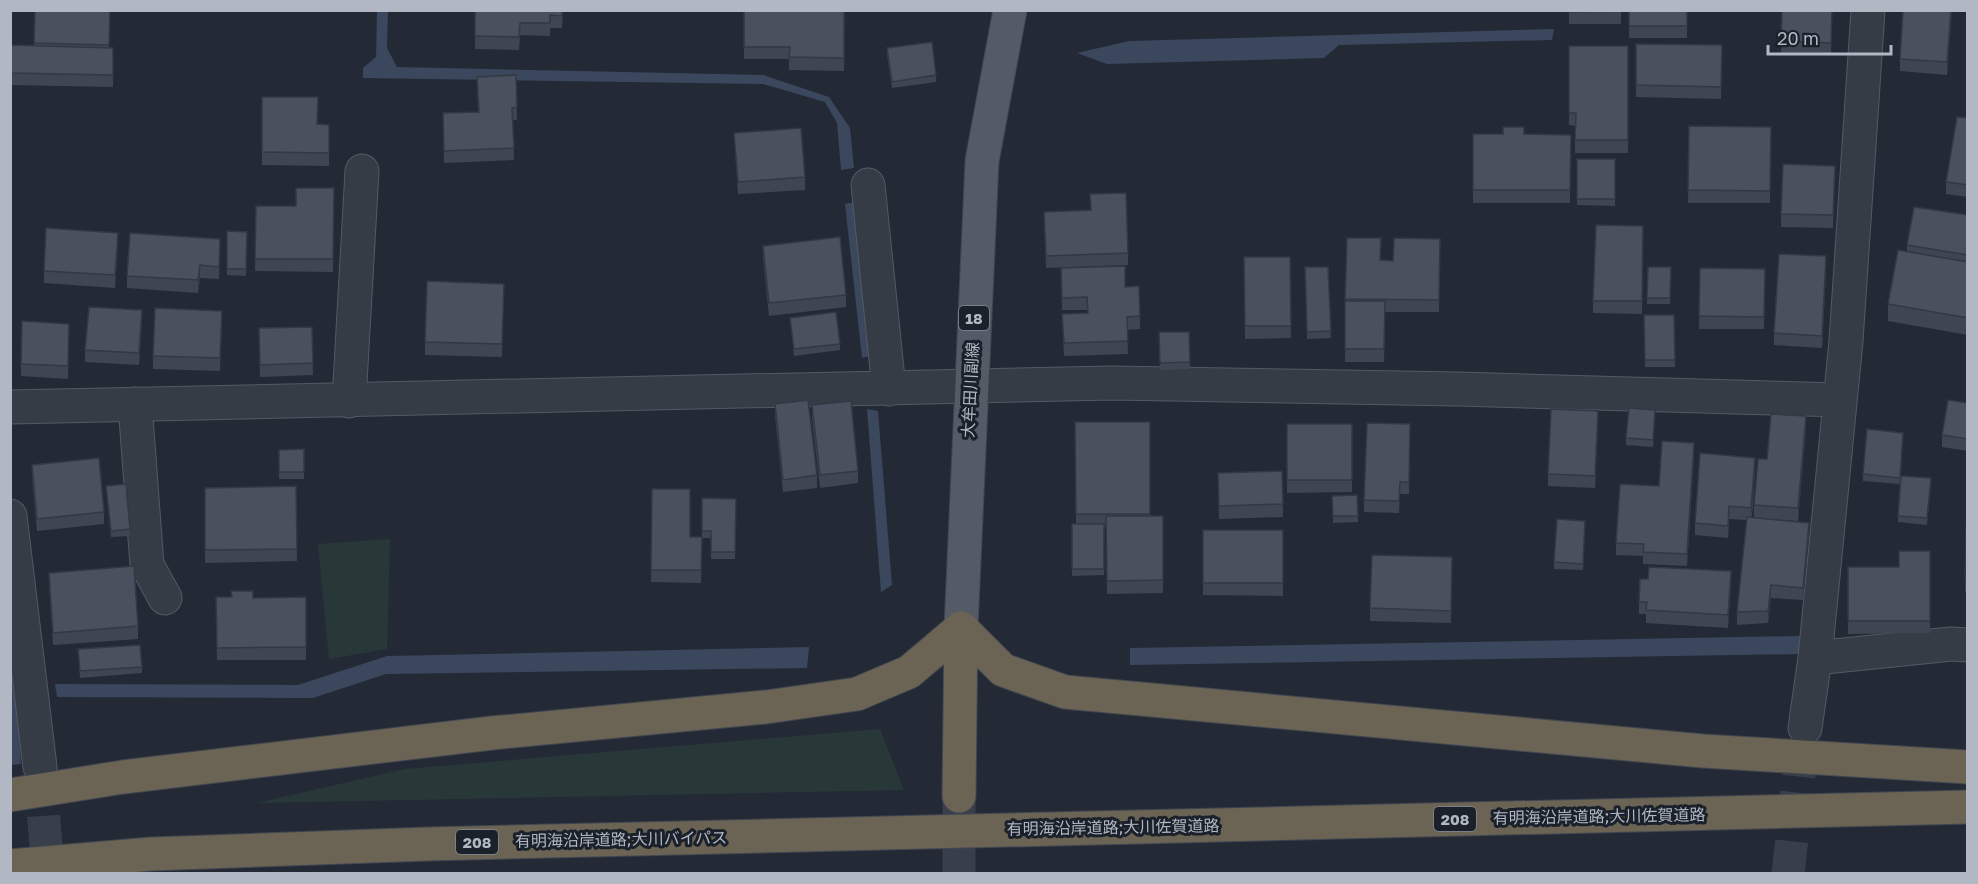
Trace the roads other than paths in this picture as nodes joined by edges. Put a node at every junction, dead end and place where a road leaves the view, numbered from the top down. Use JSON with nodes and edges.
{"nodes":[{"id":1,"x":1010,"y":10,"type":"edge"},
{"id":2,"x":1868,"y":10,"type":"edge"},
{"id":3,"x":362,"y":171,"type":"dead end"},
{"id":4,"x":868,"y":185,"type":"dead end"},
{"id":5,"x":970,"y":387,"type":"junction"},
{"id":6,"x":889,"y":388,"type":"junction"},
{"id":7,"x":1840,"y":400,"type":"junction"},
{"id":8,"x":349,"y":401,"type":"junction"},
{"id":9,"x":135,"y":404,"type":"junction"},
{"id":10,"x":10,"y":407,"type":"edge"},
{"id":11,"x":10,"y":516,"type":"edge"},
{"id":12,"x":165,"y":598,"type":"dead end"},
{"id":13,"x":961,"y":628,"type":"junction"},
{"id":14,"x":1968,"y":645,"type":"edge"},
{"id":15,"x":1815,"y":658,"type":"junction"},
{"id":16,"x":1805,"y":728,"type":"tunnel mouth"},
{"id":17,"x":40,"y":767,"type":"tunnel mouth"},
{"id":18,"x":1968,"y":767,"type":"edge"},
{"id":19,"x":10,"y":795,"type":"edge"},
{"id":20,"x":959,"y":796,"type":"tunnel mouth"},
{"id":21,"x":1968,"y":807,"type":"edge"},
{"id":22,"x":943,"y":831,"type":"joint"},
{"id":23,"x":10,"y":866,"type":"edge"}],
"edges":[{"from":1,"to":5,"type":"main road","name":"大牟田川副線","number":"18"},
{"from":2,"to":7,"type":"street"},
{"from":3,"to":8,"type":"street"},
{"from":4,"to":6,"type":"street"},
{"from":5,"to":6,"type":"street"},
{"from":5,"to":7,"type":"street"},
{"from":5,"to":13,"type":"main road","name":"大牟田川副線","number":"18"},
{"from":6,"to":8,"type":"street"},
{"from":7,"to":15,"type":"street"},
{"from":8,"to":9,"type":"street"},
{"from":9,"to":10,"type":"street"},
{"from":9,"to":12,"type":"street"},
{"from":11,"to":17,"type":"street"},
{"from":13,"to":18,"type":"highway"},
{"from":13,"to":19,"type":"highway"},
{"from":13,"to":20,"type":"highway"},
{"from":14,"to":15,"type":"street"},
{"from":15,"to":16,"type":"street"},
{"from":21,"to":22,"type":"highway","name":"有明海沿岸道路;大川佐賀道路","number":"208"},
{"from":22,"to":23,"type":"highway","name":"有明海沿岸道路;大川バイパス","number":"208"}]}
